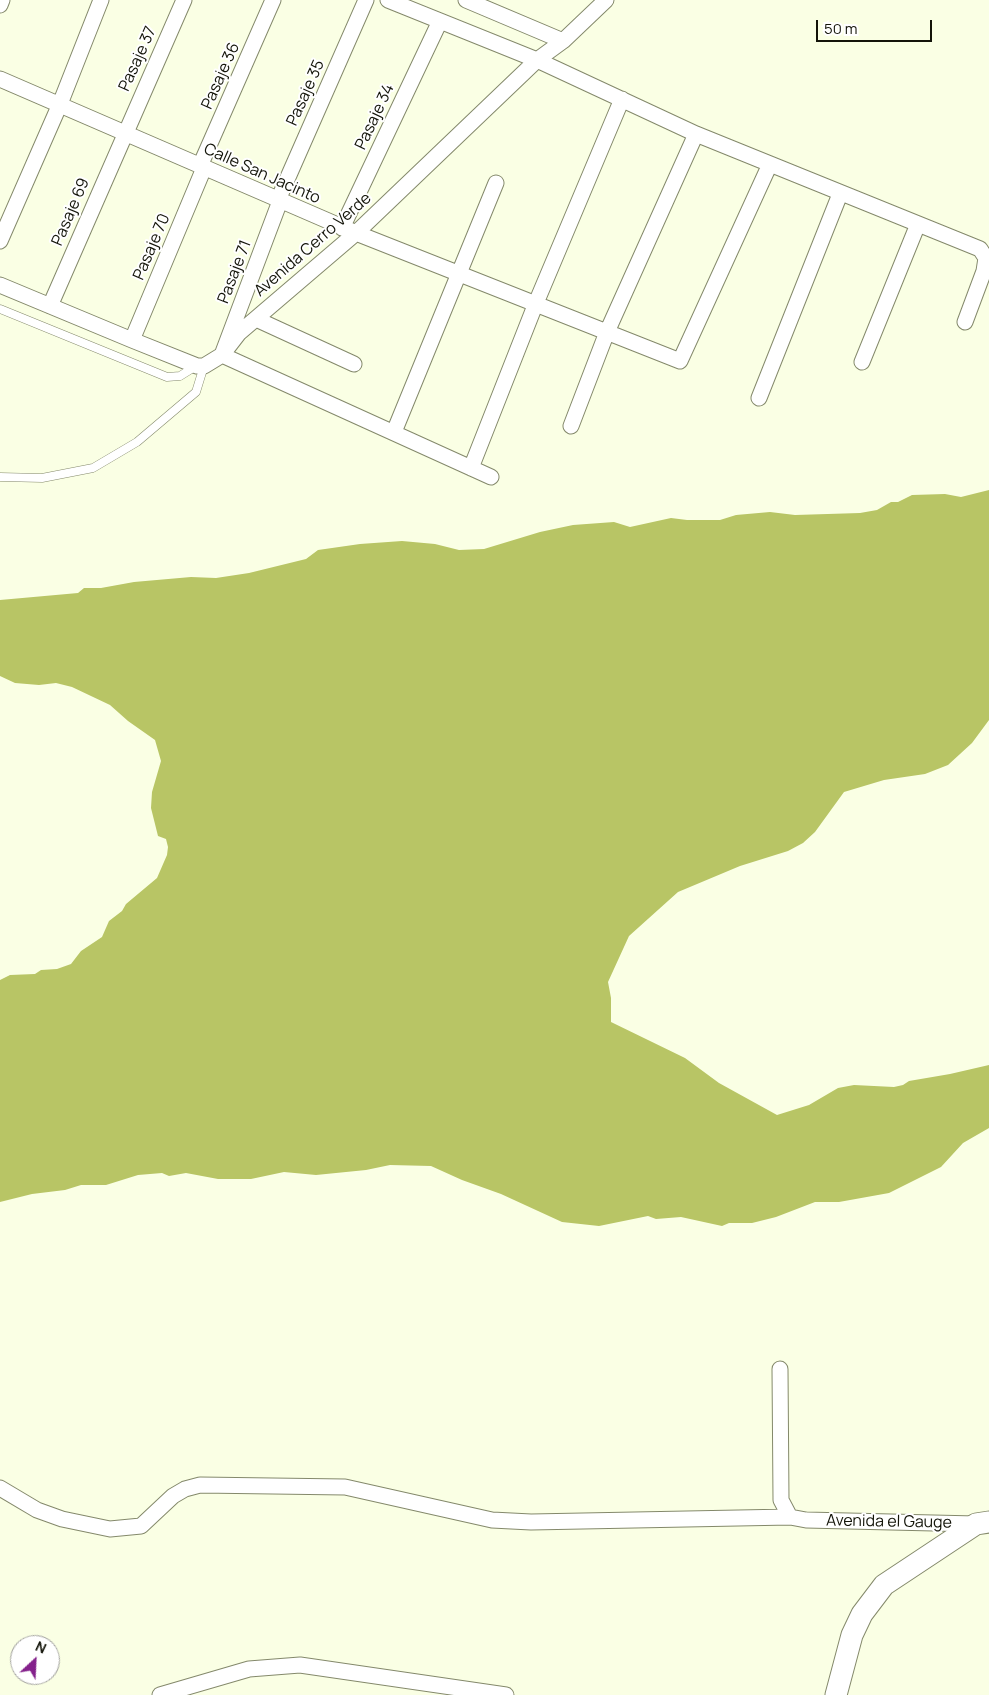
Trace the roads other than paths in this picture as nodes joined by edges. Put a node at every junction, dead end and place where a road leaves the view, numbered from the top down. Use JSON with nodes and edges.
{"nodes":[{"id":1,"x":2,"y":0,"type":"edge"},
{"id":2,"x":101,"y":0,"type":"edge"},
{"id":3,"x":184,"y":0,"type":"edge"},
{"id":4,"x":273,"y":0,"type":"edge"},
{"id":5,"x":366,"y":0,"type":"edge"},
{"id":6,"x":388,"y":0,"type":"edge"},
{"id":7,"x":466,"y":0,"type":"edge"},
{"id":8,"x":606,"y":0,"type":"edge"},
{"id":9,"x":0,"y":5,"type":"edge"},
{"id":10,"x":440,"y":22,"type":"junction"},
{"id":11,"x":563,"y":41,"type":"junction"},
{"id":12,"x":537,"y":60,"type":"junction"},
{"id":13,"x":0,"y":79,"type":"edge"},
{"id":14,"x":622,"y":99,"type":"junction"},
{"id":15,"x":60,"y":104,"type":"junction"},
{"id":16,"x":125,"y":132,"type":"junction"},
{"id":17,"x":696,"y":134,"type":"junction"},
{"id":18,"x":770,"y":164,"type":"junction"},
{"id":19,"x":202,"y":167,"type":"junction"},
{"id":20,"x":496,"y":183,"type":"dead end"},
{"id":21,"x":840,"y":194,"type":"junction"},
{"id":22,"x":279,"y":201,"type":"junction"},
{"id":23,"x":918,"y":224,"type":"junction"},
{"id":24,"x":349,"y":230,"type":"junction"},
{"id":25,"x":0,"y":241,"type":"edge"},
{"id":26,"x":459,"y":272,"type":"junction"},
{"id":27,"x":0,"y":285,"type":"edge"},
{"id":28,"x":536,"y":303,"type":"junction"},
{"id":29,"x":50,"y":306,"type":"junction"},
{"id":30,"x":0,"y":309,"type":"edge"},
{"id":31,"x":256,"y":319,"type":"junction"},
{"id":32,"x":965,"y":322,"type":"dead end"},
{"id":33,"x":607,"y":332,"type":"junction"},
{"id":34,"x":132,"y":340,"type":"junction"},
{"id":35,"x":222,"y":355,"type":"junction"},
{"id":36,"x":862,"y":362,"type":"dead end"},
{"id":37,"x":354,"y":364,"type":"dead end"},
{"id":38,"x":200,"y":366,"type":"junction"},
{"id":39,"x":759,"y":398,"type":"dead end"},
{"id":40,"x":571,"y":426,"type":"dead end"},
{"id":41,"x":394,"y":432,"type":"junction"},
{"id":42,"x":471,"y":468,"type":"junction"},
{"id":43,"x":0,"y":477,"type":"edge"},
{"id":44,"x":491,"y":477,"type":"dead end"},
{"id":45,"x":780,"y":1369,"type":"dead end"},
{"id":46,"x":0,"y":1488,"type":"edge"},
{"id":47,"x":790,"y":1517,"type":"junction"},
{"id":48,"x":982,"y":1523,"type":"edge"},
{"id":49,"x":160,"y":1695,"type":"edge"},
{"id":50,"x":506,"y":1695,"type":"edge"},
{"id":51,"x":836,"y":1695,"type":"edge"}],
"edges":[{"from":1,"to":9,"type":"street"},
{"from":2,"to":15,"type":"street"},
{"from":3,"to":16,"type":"street","name":"Pasaje 37"},
{"from":4,"to":19,"type":"street","name":"Pasaje 36"},
{"from":5,"to":22,"type":"street","name":"Pasaje 35"},
{"from":6,"to":10,"type":"street"},
{"from":7,"to":11,"type":"street"},
{"from":8,"to":11,"type":"street","name":"Avenida Cerro Verde"},
{"from":10,"to":12,"type":"street"},
{"from":10,"to":24,"type":"street","name":"Pasaje 34"},
{"from":11,"to":12,"type":"street","name":"Avenida Cerro Verde"},
{"from":12,"to":14,"type":"street"},
{"from":12,"to":24,"type":"street","name":"Avenida Cerro Verde"},
{"from":13,"to":15,"type":"street","name":"Calle San Jacinto"},
{"from":14,"to":17,"type":"street"},
{"from":14,"to":28,"type":"street"},
{"from":15,"to":16,"type":"street","name":"Calle San Jacinto"},
{"from":15,"to":25,"type":"street"},
{"from":16,"to":19,"type":"street","name":"Calle San Jacinto"},
{"from":16,"to":29,"type":"street","name":"Pasaje 69"},
{"from":17,"to":18,"type":"street"},
{"from":17,"to":33,"type":"street"},
{"from":18,"to":21,"type":"street"},
{"from":18,"to":33,"type":"street","name":"Calle San Jacinto"},
{"from":19,"to":22,"type":"street","name":"Calle San Jacinto"},
{"from":19,"to":34,"type":"street","name":"Pasaje 70"},
{"from":20,"to":26,"type":"street"},
{"from":21,"to":23,"type":"street"},
{"from":21,"to":39,"type":"street"},
{"from":22,"to":24,"type":"street","name":"Calle San Jacinto"},
{"from":22,"to":35,"type":"street","name":"Pasaje 71"},
{"from":23,"to":32,"type":"street"},
{"from":23,"to":36,"type":"street"},
{"from":24,"to":26,"type":"street","name":"Calle San Jacinto"},
{"from":24,"to":31,"type":"street","name":"Avenida Cerro Verde"},
{"from":26,"to":28,"type":"street","name":"Calle San Jacinto"},
{"from":26,"to":41,"type":"street"},
{"from":27,"to":29,"type":"street"},
{"from":28,"to":33,"type":"street","name":"Calle San Jacinto"},
{"from":28,"to":42,"type":"street"},
{"from":29,"to":34,"type":"street"},
{"from":30,"to":38,"type":"lane"},
{"from":31,"to":35,"type":"street","name":"Avenida Cerro Verde"},
{"from":31,"to":37,"type":"street"},
{"from":33,"to":40,"type":"street"},
{"from":34,"to":38,"type":"street"},
{"from":35,"to":38,"type":"street","name":"Avenida Cerro Verde"},
{"from":35,"to":41,"type":"street"},
{"from":38,"to":43,"type":"lane"},
{"from":41,"to":42,"type":"street"},
{"from":42,"to":44,"type":"street"},
{"from":45,"to":47,"type":"street"},
{"from":46,"to":47,"type":"street","name":"Avenida el Gauge"},
{"from":47,"to":48,"type":"street","name":"Avenida el Gauge"},
{"from":48,"to":51,"type":"street"},
{"from":49,"to":50,"type":"street"}]}
